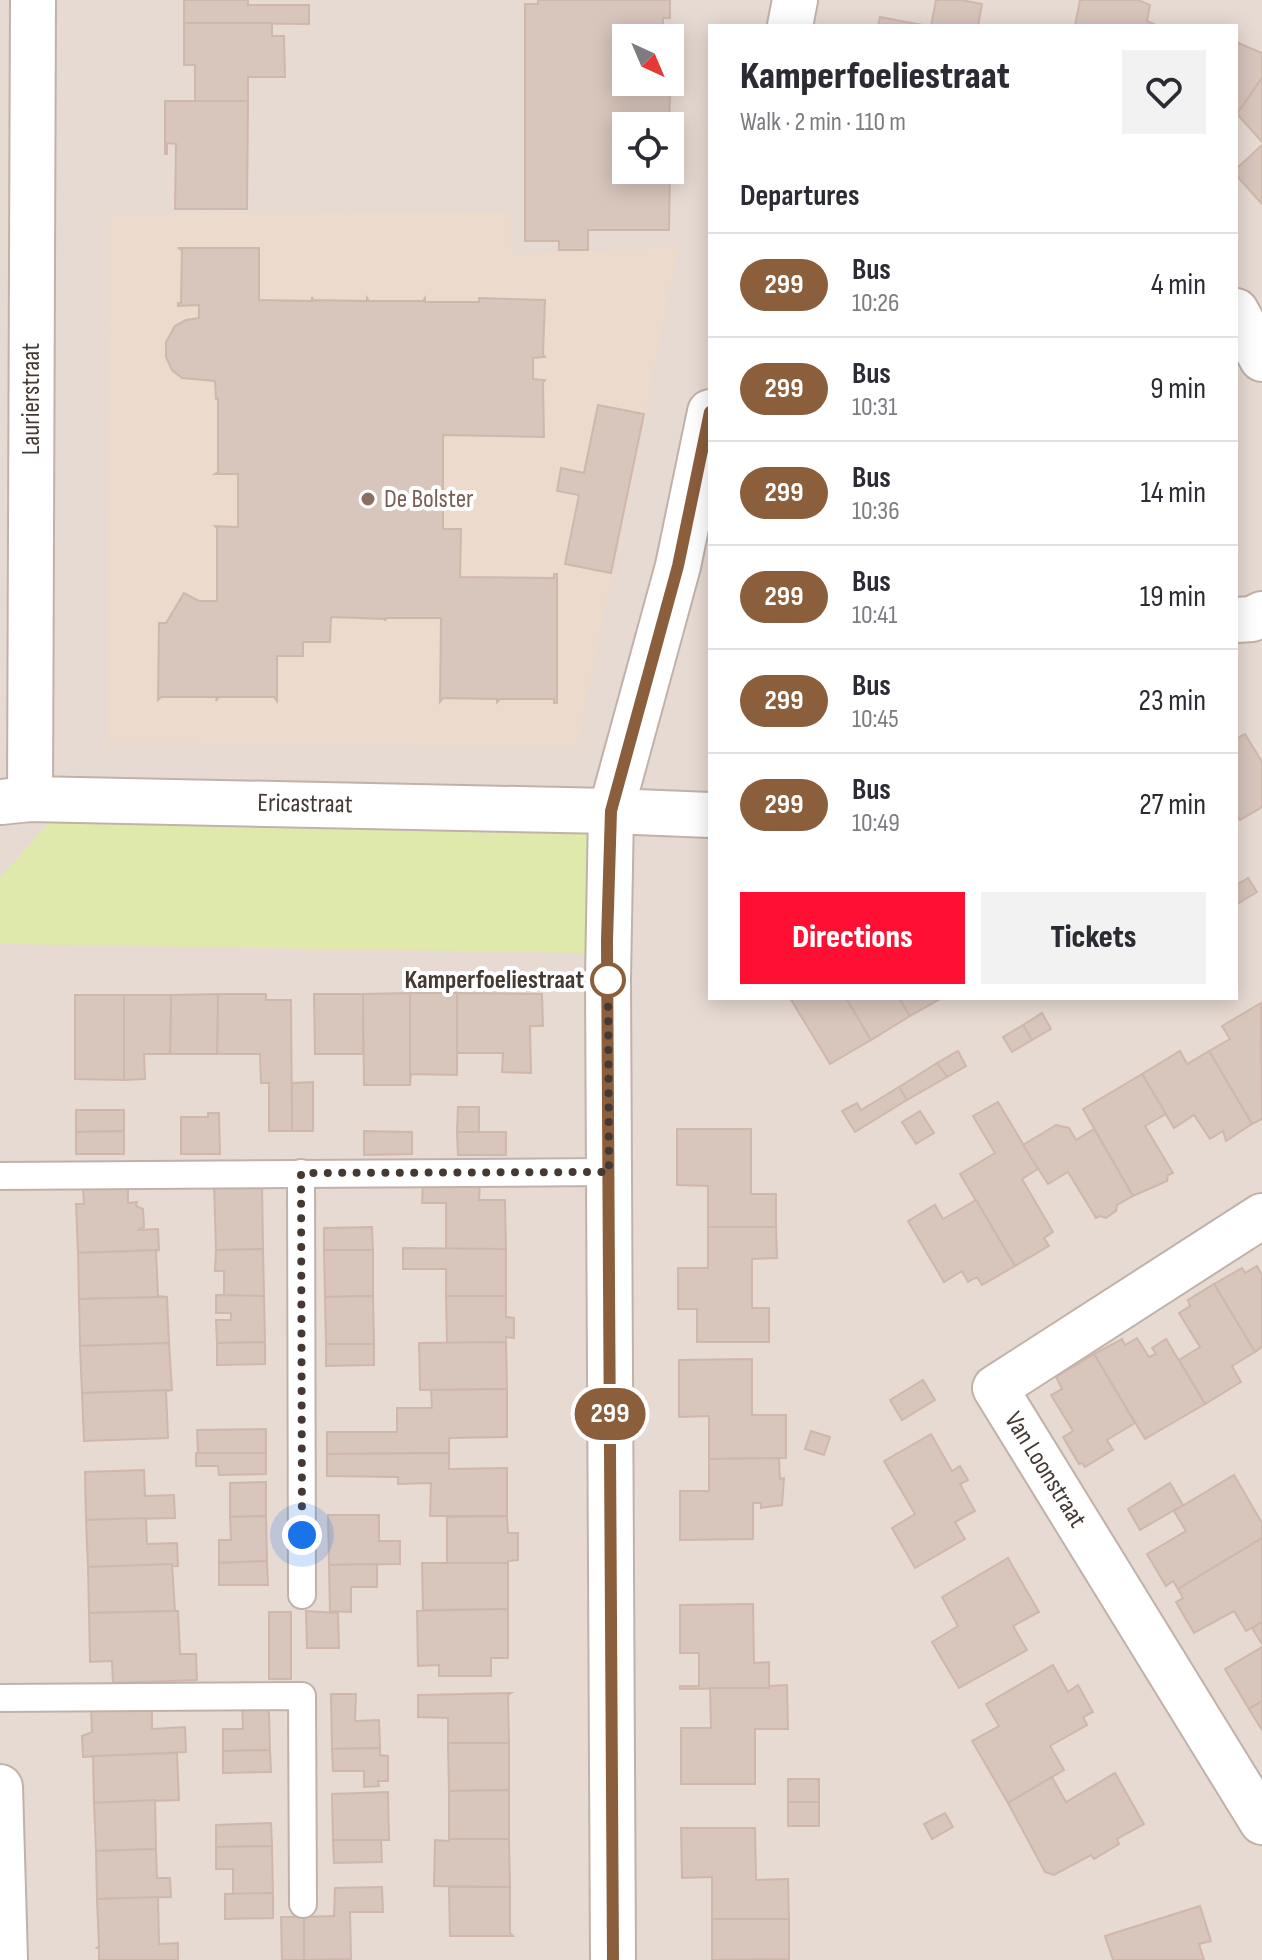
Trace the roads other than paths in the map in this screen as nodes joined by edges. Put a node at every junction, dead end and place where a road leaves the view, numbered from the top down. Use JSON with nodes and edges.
{"nodes":[{"id":1,"x":33,"y":0,"type":"edge"},
{"id":2,"x":795,"y":0,"type":"edge"},
{"id":3,"x":790,"y":24,"type":"edge"},
{"id":4,"x":1238,"y":315,"type":"edge"},
{"id":5,"x":1262,"y":359,"type":"edge"},
{"id":6,"x":708,"y":422,"type":"edge"},
{"id":7,"x":1262,"y":614,"type":"edge"},
{"id":8,"x":1238,"y":620,"type":"edge"},
{"id":9,"x":15,"y":801,"type":"edge"},
{"id":10,"x":611,"y":811,"type":"junction"},
{"id":11,"x":708,"y":815,"type":"edge"},
{"id":12,"x":609,"y":1172,"type":"junction"},
{"id":13,"x":301,"y":1173,"type":"junction"},
{"id":14,"x":0,"y":1176,"type":"edge"},
{"id":15,"x":1262,"y":1216,"type":"edge"},
{"id":16,"x":302,"y":1595,"type":"dead end"},
{"id":17,"x":0,"y":1698,"type":"edge"},
{"id":18,"x":0,"y":1787,"type":"edge"},
{"id":19,"x":1262,"y":1822,"type":"edge"},
{"id":20,"x":303,"y":1904,"type":"dead end"},
{"id":21,"x":5,"y":1960,"type":"edge"},
{"id":22,"x":613,"y":1960,"type":"edge"}],
"edges":[{"from":1,"to":9,"type":"street","name":"Laurierstraat"},
{"from":2,"to":3,"type":"street"},
{"from":4,"to":5,"type":"street"},
{"from":6,"to":10,"type":"street"},
{"from":7,"to":8,"type":"street"},
{"from":9,"to":10,"type":"street","name":"Ericastraat"},
{"from":10,"to":11,"type":"street","name":"Ericastraat"},
{"from":10,"to":12,"type":"street"},
{"from":12,"to":13,"type":"lane"},
{"from":12,"to":22,"type":"street"},
{"from":13,"to":14,"type":"lane"},
{"from":13,"to":16,"type":"lane"},
{"from":15,"to":19,"type":"street","name":"Van Loonstraat"},
{"from":17,"to":20,"type":"lane"},
{"from":18,"to":21,"type":"street"}]}
